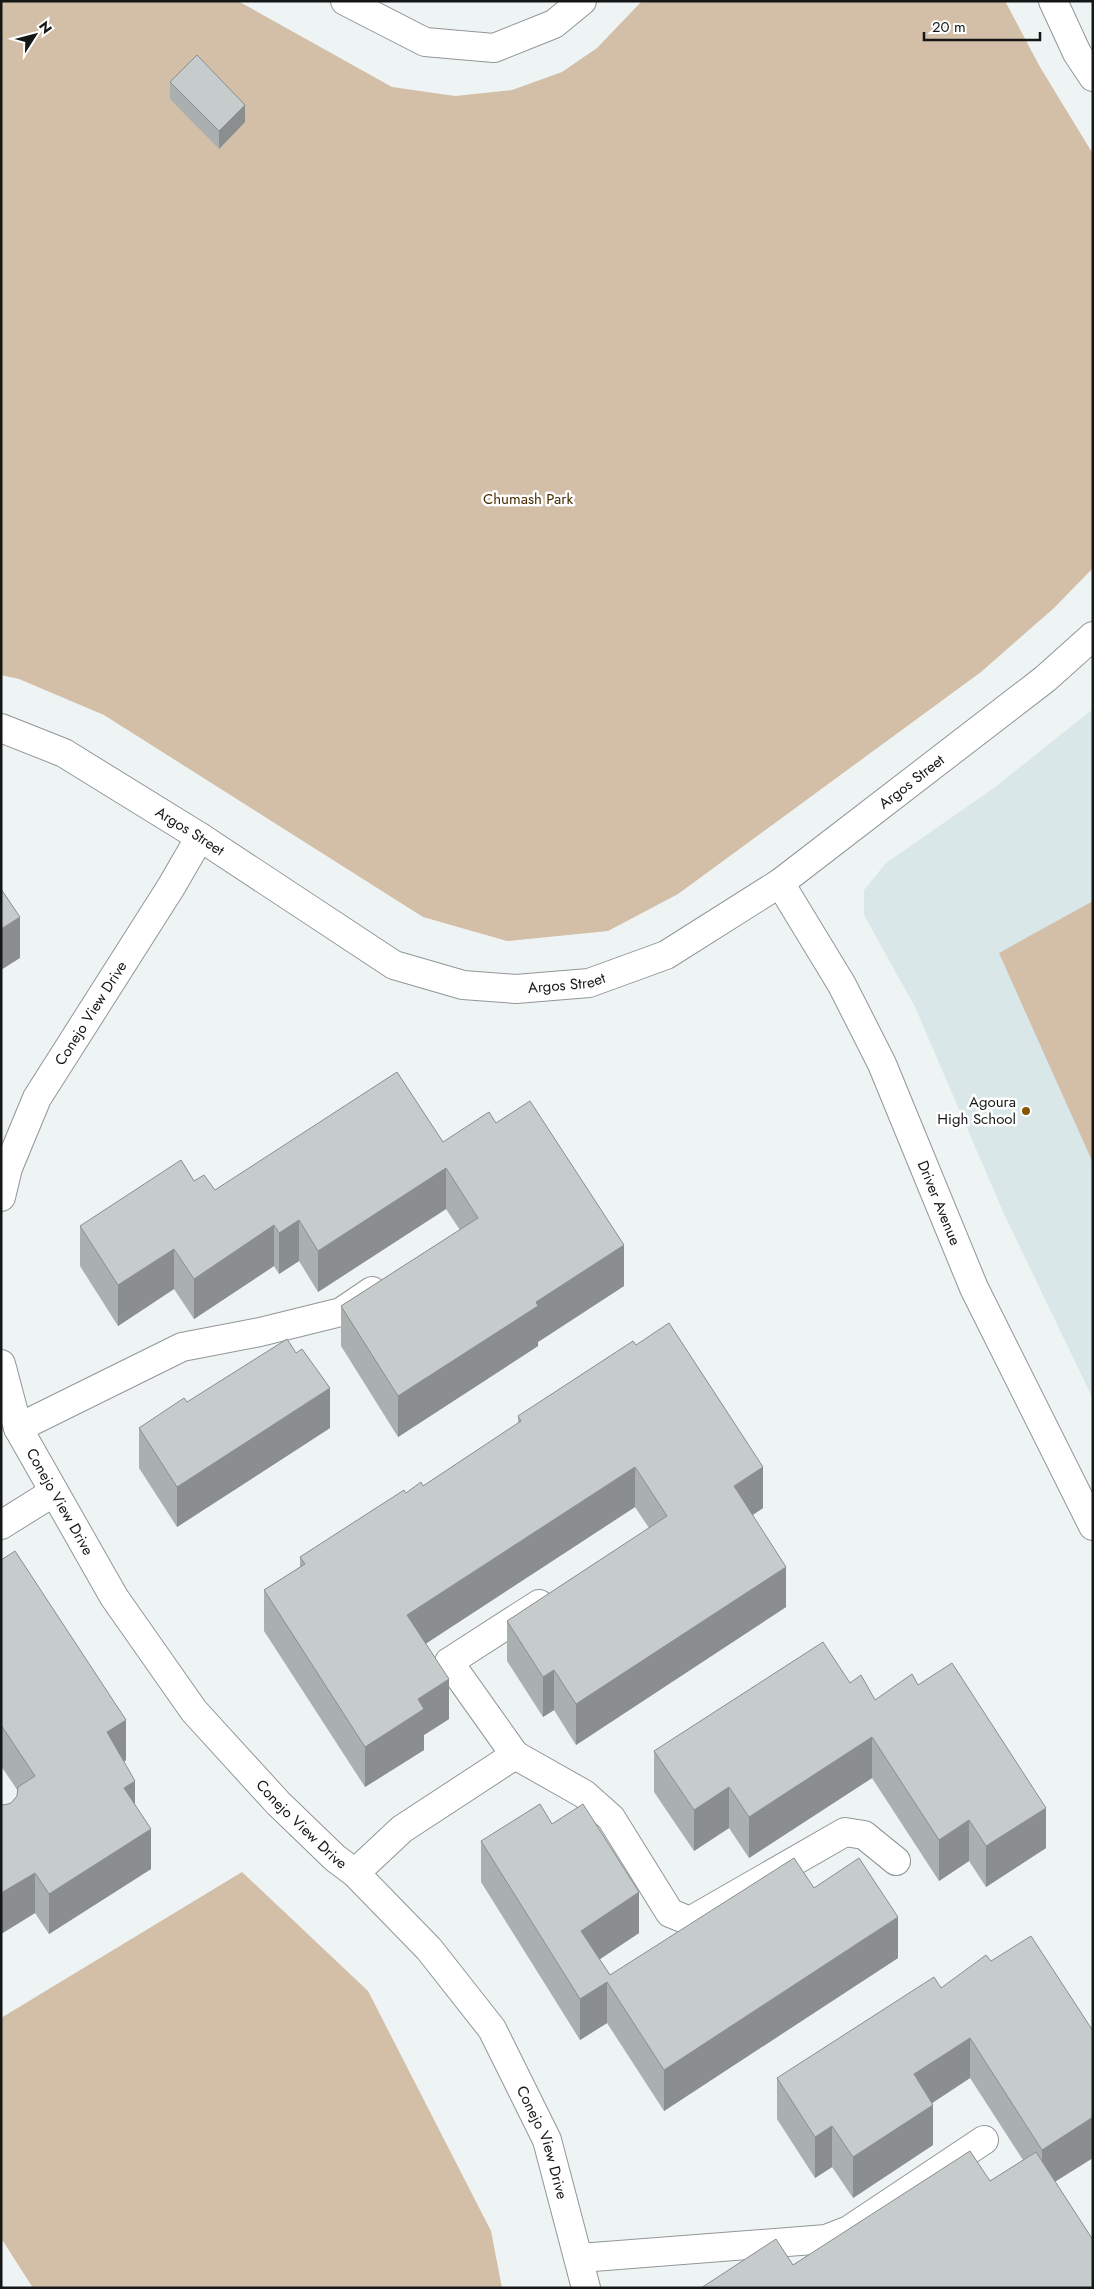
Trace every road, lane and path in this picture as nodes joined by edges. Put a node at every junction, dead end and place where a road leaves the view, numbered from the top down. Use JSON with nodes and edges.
{"nodes":[{"id":1,"x":345,"y":1,"type":"edge"},
{"id":2,"x":582,"y":1,"type":"edge"},
{"id":3,"x":1053,"y":1,"type":"edge"},
{"id":4,"x":1093,"y":77,"type":"edge"},
{"id":5,"x":1093,"y":636,"type":"edge"},
{"id":6,"x":1,"y":728,"type":"edge"},
{"id":7,"x":200,"y":837,"type":"junction"},
{"id":8,"x":780,"y":883,"type":"junction"},
{"id":9,"x":1,"y":1197,"type":"edge"},
{"id":10,"x":395,"y":1276,"type":"edge"},
{"id":11,"x":1,"y":1364,"type":"edge"},
{"id":12,"x":18,"y":1428,"type":"junction"},
{"id":13,"x":54,"y":1492,"type":"junction"},
{"id":14,"x":1,"y":1525,"type":"edge"},
{"id":15,"x":1093,"y":1526,"type":"edge"},
{"id":16,"x":557,"y":1592,"type":"edge"},
{"id":17,"x":515,"y":1755,"type":"junction"},
{"id":18,"x":896,"y":1860,"type":"dead end"},
{"id":19,"x":355,"y":1874,"type":"junction"},
{"id":20,"x":984,"y":2140,"type":"dead end"},
{"id":21,"x":580,"y":2258,"type":"junction"},
{"id":22,"x":586,"y":2288,"type":"edge"}],
"edges":[{"from":1,"to":2,"type":"street"},
{"from":3,"to":4,"type":"street"},
{"from":5,"to":8,"type":"street","name":"Argos Street"},
{"from":6,"to":7,"type":"street","name":"Argos Street"},
{"from":7,"to":8,"type":"street","name":"Argos Street"},
{"from":7,"to":9,"type":"street","name":"Conejo View Drive"},
{"from":8,"to":15,"type":"street","name":"Driver Avenue"},
{"from":10,"to":12,"type":"street"},
{"from":11,"to":12,"type":"street","name":"Conejo View Drive"},
{"from":12,"to":13,"type":"street","name":"Conejo View Drive"},
{"from":13,"to":14,"type":"street"},
{"from":13,"to":19,"type":"street","name":"Conejo View Drive"},
{"from":16,"to":17,"type":"street"},
{"from":17,"to":18,"type":"street"},
{"from":17,"to":19,"type":"street"},
{"from":19,"to":21,"type":"street","name":"Conejo View Drive"},
{"from":20,"to":21,"type":"street"},
{"from":21,"to":22,"type":"street","name":"Conejo View Drive"}]}
